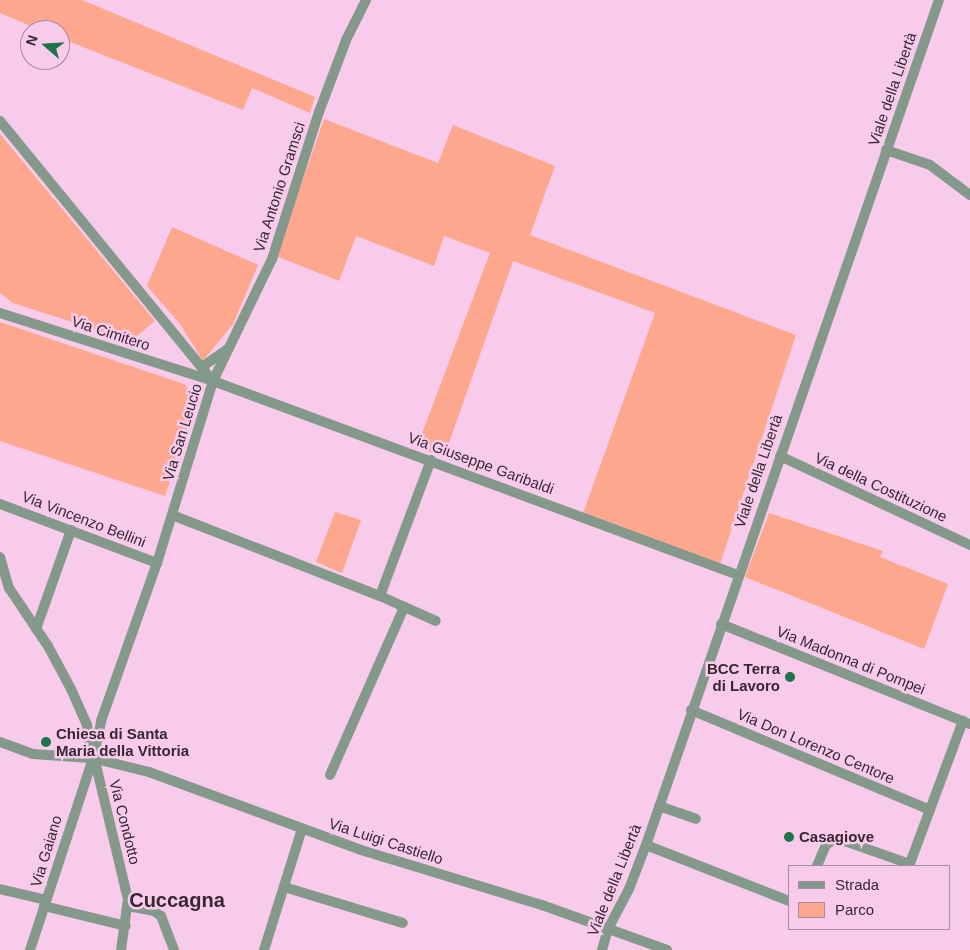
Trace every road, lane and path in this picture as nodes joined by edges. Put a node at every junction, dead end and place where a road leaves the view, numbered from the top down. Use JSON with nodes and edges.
{"nodes":[{"id":1,"x":366,"y":0,"type":"edge"},
{"id":2,"x":939,"y":0,"type":"edge"},
{"id":3,"x":0,"y":121,"type":"edge"},
{"id":4,"x":886,"y":150,"type":"junction"},
{"id":5,"x":970,"y":195,"type":"edge"},
{"id":6,"x":0,"y":313,"type":"edge"},
{"id":7,"x":226,"y":349,"type":"junction"},
{"id":8,"x":202,"y":367,"type":"junction"},
{"id":9,"x":213,"y":381,"type":"junction"},
{"id":10,"x":780,"y":456,"type":"junction"},
{"id":11,"x":431,"y":460,"type":"junction"},
{"id":12,"x":0,"y":504,"type":"edge"},
{"id":13,"x":172,"y":515,"type":"junction"},
{"id":14,"x":71,"y":530,"type":"junction"},
{"id":15,"x":970,"y":545,"type":"edge"},
{"id":16,"x":0,"y":557,"type":"edge"},
{"id":17,"x":157,"y":563,"type":"junction"},
{"id":18,"x":738,"y":574,"type":"junction"},
{"id":19,"x":380,"y":596,"type":"junction"},
{"id":20,"x":404,"y":607,"type":"junction"},
{"id":21,"x":436,"y":621,"type":"dead end"},
{"id":22,"x":721,"y":624,"type":"junction"},
{"id":23,"x":36,"y":629,"type":"junction"},
{"id":24,"x":691,"y":710,"type":"junction"},
{"id":25,"x":966,"y":723,"type":"edge"},
{"id":26,"x":0,"y":742,"type":"edge"},
{"id":27,"x":93,"y":758,"type":"junction"},
{"id":28,"x":330,"y":775,"type":"dead end"},
{"id":29,"x":660,"y":806,"type":"junction"},
{"id":30,"x":930,"y":810,"type":"junction"},
{"id":31,"x":696,"y":819,"type":"dead end"},
{"id":32,"x":302,"y":829,"type":"junction"},
{"id":33,"x":646,"y":845,"type":"junction"},
{"id":34,"x":817,"y":865,"type":"edge"},
{"id":35,"x":910,"y":865,"type":"edge"},
{"id":36,"x":284,"y":888,"type":"junction"},
{"id":37,"x":0,"y":889,"type":"edge"},
{"id":38,"x":788,"y":901,"type":"edge"},
{"id":39,"x":45,"y":903,"type":"junction"},
{"id":40,"x":128,"y":906,"type":"junction"},
{"id":41,"x":402,"y":923,"type":"dead end"},
{"id":42,"x":126,"y":926,"type":"junction"},
{"id":43,"x":608,"y":929,"type":"junction"},
{"id":44,"x":30,"y":950,"type":"edge"},
{"id":45,"x":121,"y":950,"type":"edge"},
{"id":46,"x":174,"y":950,"type":"edge"},
{"id":47,"x":264,"y":950,"type":"edge"},
{"id":48,"x":602,"y":950,"type":"edge"},
{"id":49,"x":667,"y":950,"type":"edge"}],
"edges":[{"from":1,"to":7,"type":"street","name":"Via Antonio Gramsci"},
{"from":2,"to":4,"type":"street","name":"Viale della Libertà"},
{"from":3,"to":8,"type":"street","name":"Via San Leucio"},
{"from":4,"to":5,"type":"street"},
{"from":4,"to":10,"type":"street","name":"Viale della Libertà"},
{"from":6,"to":9,"type":"street","name":"Via Cimitero"},
{"from":7,"to":8,"type":"street"},
{"from":7,"to":9,"type":"street","name":"Via Antonio Gramsci"},
{"from":8,"to":9,"type":"street","name":"Via San Leucio"},
{"from":9,"to":11,"type":"street","name":"Via Giuseppe Garibaldi"},
{"from":9,"to":13,"type":"street","name":"Via San Leucio"},
{"from":10,"to":15,"type":"street","name":"Via della Costituzione"},
{"from":10,"to":18,"type":"street","name":"Viale della Libertà"},
{"from":11,"to":18,"type":"street","name":"Via Giuseppe Garibaldi"},
{"from":11,"to":19,"type":"street"},
{"from":12,"to":14,"type":"street","name":"Via Vincenzo Bellini"},
{"from":13,"to":17,"type":"street","name":"Via San Leucio"},
{"from":13,"to":19,"type":"street"},
{"from":14,"to":17,"type":"street","name":"Via Vincenzo Bellini"},
{"from":14,"to":23,"type":"street"},
{"from":16,"to":23,"type":"street"},
{"from":17,"to":27,"type":"street","name":"Via San Leucio"},
{"from":18,"to":22,"type":"street","name":"Viale della Libertà"},
{"from":19,"to":20,"type":"street"},
{"from":20,"to":21,"type":"street"},
{"from":20,"to":28,"type":"street"},
{"from":22,"to":24,"type":"street","name":"Viale della Libertà"},
{"from":22,"to":25,"type":"street","name":"Via Madonna di Pompei"},
{"from":23,"to":27,"type":"street"},
{"from":24,"to":29,"type":"street","name":"Viale della Libertà"},
{"from":24,"to":30,"type":"street","name":"Via Don Lorenzo Centore"},
{"from":25,"to":30,"type":"street"},
{"from":26,"to":27,"type":"street","name":"Via Luigi Castiello"},
{"from":27,"to":32,"type":"street","name":"Via Luigi Castiello"},
{"from":27,"to":39,"type":"street","name":"Via Gaiano"},
{"from":27,"to":40,"type":"street","name":"Via Condotto"},
{"from":29,"to":31,"type":"street"},
{"from":29,"to":33,"type":"street","name":"Viale della Libertà"},
{"from":30,"to":35,"type":"street"},
{"from":32,"to":36,"type":"street"},
{"from":32,"to":43,"type":"street","name":"Via Luigi Castiello"},
{"from":33,"to":38,"type":"street"},
{"from":33,"to":43,"type":"street","name":"Viale della Libertà"},
{"from":34,"to":35,"type":"street"},
{"from":36,"to":41,"type":"street"},
{"from":36,"to":47,"type":"street"},
{"from":37,"to":39,"type":"street"},
{"from":39,"to":42,"type":"street"},
{"from":39,"to":44,"type":"street","name":"Via Gaiano"},
{"from":40,"to":42,"type":"street","name":"Via Condotto"},
{"from":40,"to":46,"type":"street"},
{"from":42,"to":45,"type":"street","name":"Via Condotto"},
{"from":43,"to":48,"type":"street","name":"Viale della Libertà"},
{"from":43,"to":49,"type":"street","name":"Via Luigi Castiello"}]}
